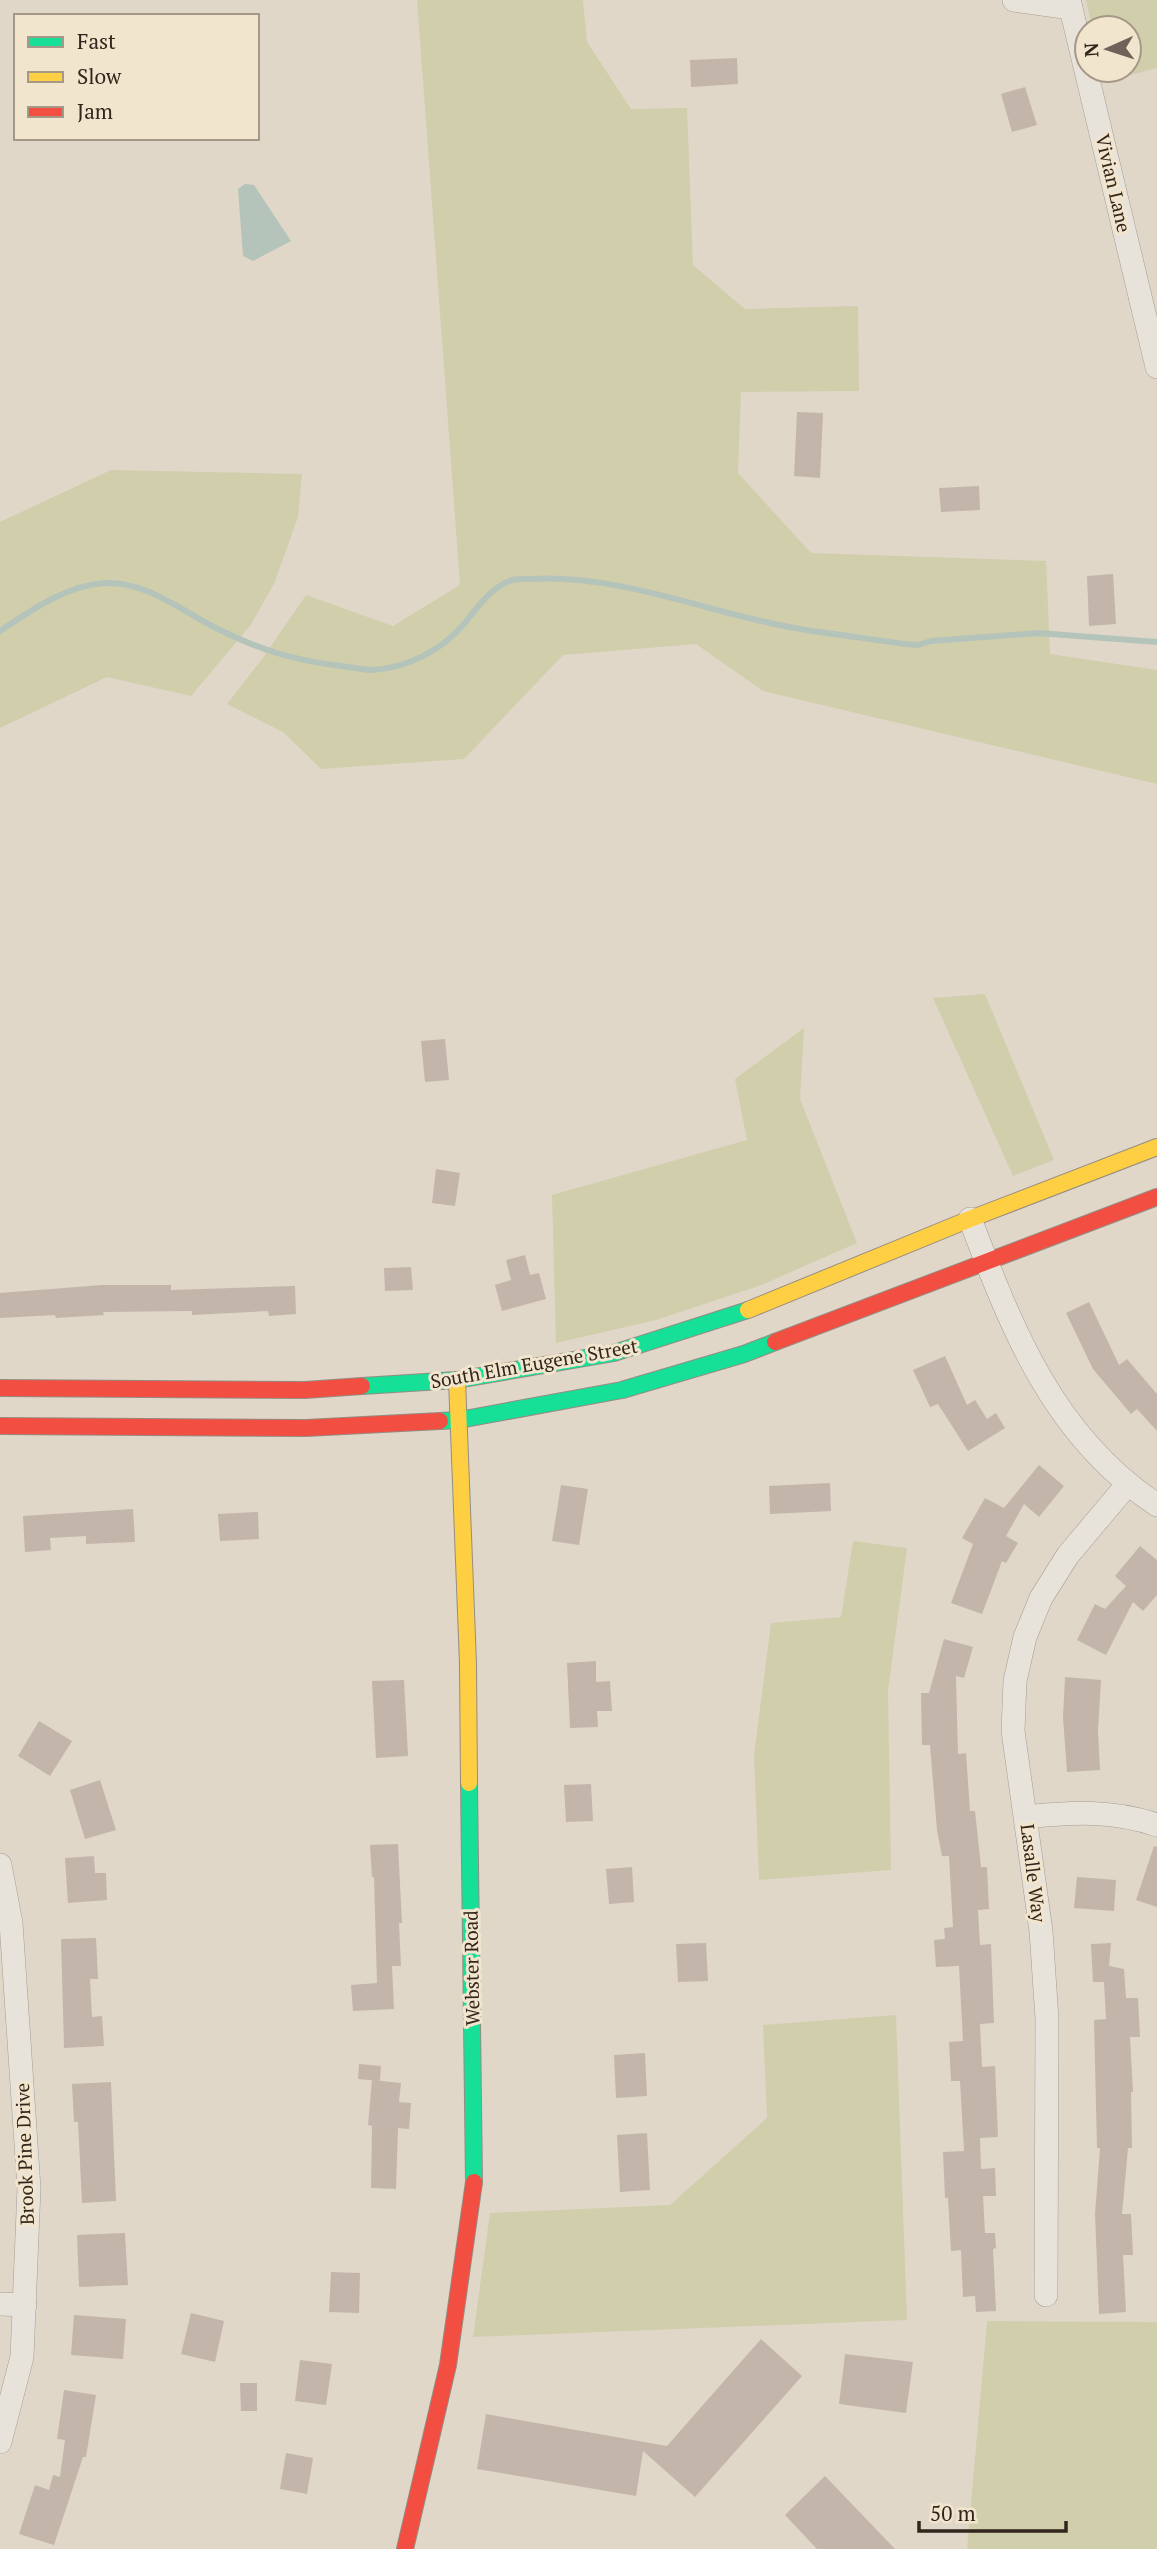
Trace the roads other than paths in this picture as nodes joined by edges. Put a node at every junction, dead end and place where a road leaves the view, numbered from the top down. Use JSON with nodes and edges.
{"nodes":[{"id":1,"x":1014,"y":0,"type":"edge"},
{"id":2,"x":1070,"y":4,"type":"edge"},
{"id":3,"x":1157,"y":367,"type":"edge"},
{"id":4,"x":1157,"y":1147,"type":"edge"},
{"id":5,"x":1157,"y":1197,"type":"edge"},
{"id":6,"x":970,"y":1219,"type":"junction"},
{"id":7,"x":986,"y":1262,"type":"junction"},
{"id":8,"x":457,"y":1380,"type":"junction"},
{"id":9,"x":0,"y":1388,"type":"edge"},
{"id":10,"x":459,"y":1420,"type":"junction"},
{"id":11,"x":0,"y":1426,"type":"edge"},
{"id":12,"x":1127,"y":1485,"type":"junction"},
{"id":13,"x":1157,"y":1505,"type":"edge"},
{"id":14,"x":1027,"y":1817,"type":"junction"},
{"id":15,"x":1157,"y":1825,"type":"edge"},
{"id":16,"x":0,"y":1865,"type":"edge"},
{"id":17,"x":1046,"y":2295,"type":"dead end"},
{"id":18,"x":0,"y":2304,"type":"edge"},
{"id":19,"x":24,"y":2305,"type":"junction"},
{"id":20,"x":0,"y":2442,"type":"edge"},
{"id":21,"x":405,"y":2549,"type":"edge"}],
"edges":[{"from":1,"to":2,"type":"street"},
{"from":2,"to":3,"type":"street","name":"Vivian Lane"},
{"from":4,"to":6,"type":"main road","name":"South Elm Eugene Street"},
{"from":5,"to":7,"type":"main road","name":"South Elm Eugene Street"},
{"from":6,"to":7,"type":"street"},
{"from":6,"to":8,"type":"main road","name":"South Elm Eugene Street"},
{"from":7,"to":10,"type":"main road","name":"South Elm Eugene Street"},
{"from":7,"to":12,"type":"street"},
{"from":8,"to":9,"type":"main road","name":"South Elm Eugene Street"},
{"from":8,"to":10,"type":"main road","name":"Webster Road"},
{"from":10,"to":11,"type":"main road","name":"South Elm Eugene Street"},
{"from":10,"to":21,"type":"main road","name":"Webster Road"},
{"from":12,"to":13,"type":"street"},
{"from":12,"to":14,"type":"street","name":"Lasalle Way"},
{"from":14,"to":15,"type":"street"},
{"from":14,"to":17,"type":"street","name":"Lasalle Way"},
{"from":16,"to":19,"type":"street","name":"Brook Pine Drive"},
{"from":18,"to":19,"type":"street"},
{"from":19,"to":20,"type":"street","name":"Brook Pine Drive"}]}
